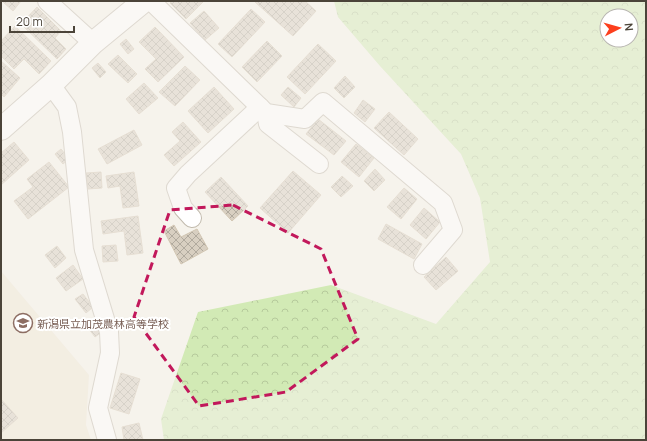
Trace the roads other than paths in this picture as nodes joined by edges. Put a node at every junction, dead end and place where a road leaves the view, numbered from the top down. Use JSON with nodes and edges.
{"nodes":[{"id":1,"x":47,"y":1,"type":"edge"},
{"id":2,"x":144,"y":1,"type":"edge"},
{"id":3,"x":151,"y":1,"type":"edge"},
{"id":4,"x":93,"y":43,"type":"junction"},
{"id":5,"x":51,"y":85,"type":"junction"},
{"id":6,"x":263,"y":110,"type":"junction"},
{"id":7,"x":1,"y":129,"type":"edge"},
{"id":8,"x":319,"y":164,"type":"dead end"},
{"id":9,"x":192,"y":218,"type":"dead end"},
{"id":10,"x":423,"y":265,"type":"dead end"},
{"id":11,"x":107,"y":440,"type":"edge"}],
"edges":[{"from":1,"to":4,"type":"street"},
{"from":2,"to":4,"type":"street"},
{"from":3,"to":6,"type":"street"},
{"from":4,"to":5,"type":"street"},
{"from":5,"to":7,"type":"street"},
{"from":5,"to":11,"type":"street"},
{"from":6,"to":8,"type":"street"},
{"from":6,"to":9,"type":"street"},
{"from":6,"to":10,"type":"street"}]}
